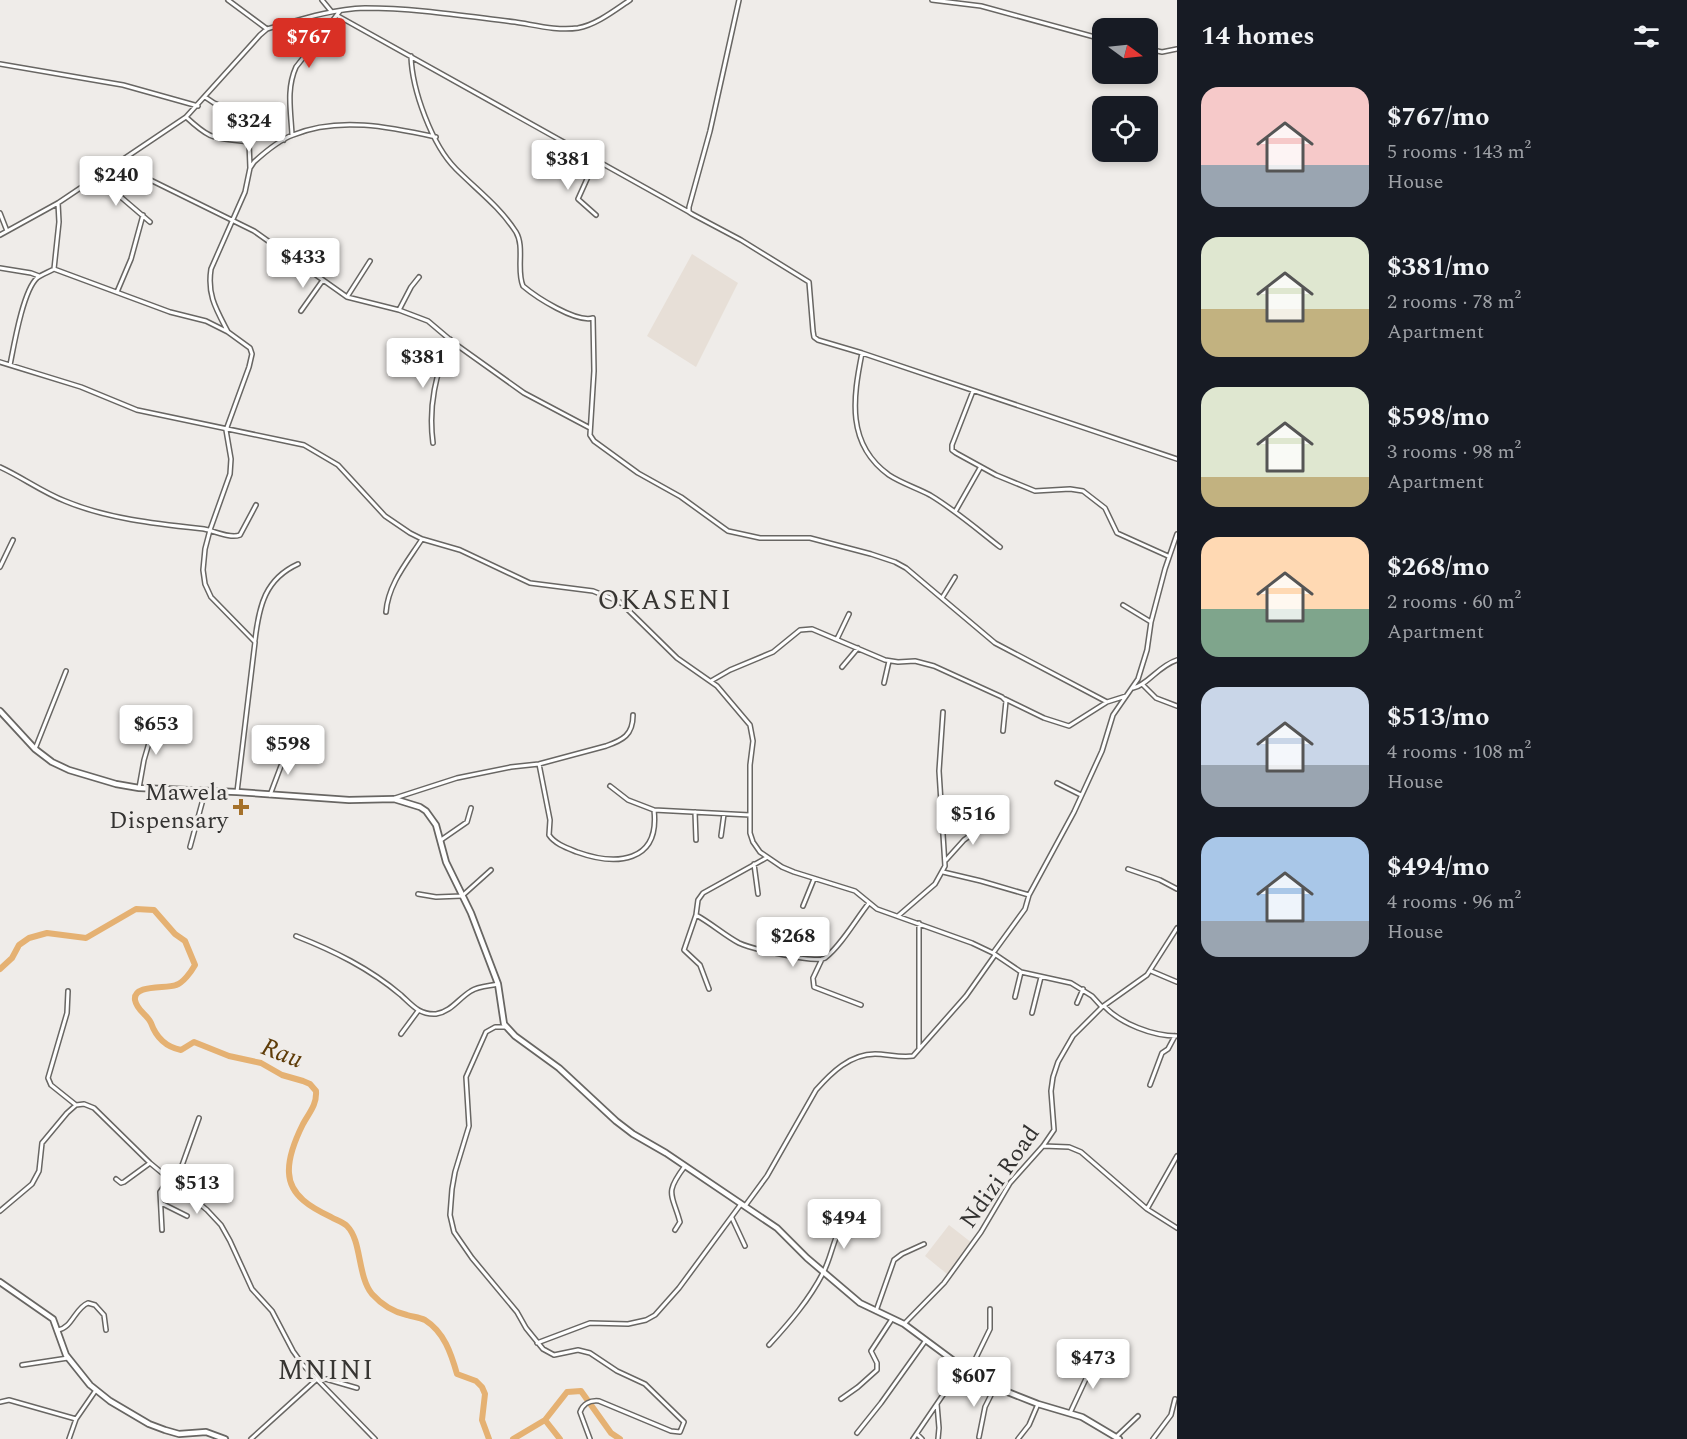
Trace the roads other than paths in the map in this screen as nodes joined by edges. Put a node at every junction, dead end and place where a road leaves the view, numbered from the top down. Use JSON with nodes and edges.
{"nodes":[{"id":1,"x":228,"y":0,"type":"edge"},
{"id":2,"x":322,"y":0,"type":"edge"},
{"id":3,"x":630,"y":0,"type":"edge"},
{"id":4,"x":739,"y":0,"type":"edge"},
{"id":5,"x":932,"y":0,"type":"edge"},
{"id":6,"x":331,"y":11,"type":"junction"},
{"id":7,"x":340,"y":11,"type":"junction"},
{"id":8,"x":338,"y":16,"type":"junction"},
{"id":9,"x":267,"y":29,"type":"junction"},
{"id":10,"x":1092,"y":36,"type":"edge"},
{"id":11,"x":1177,"y":50,"type":"edge"},
{"id":12,"x":1158,"y":51,"type":"edge"},
{"id":13,"x":411,"y":56,"type":"junction"},
{"id":14,"x":0,"y":64,"type":"edge"},
{"id":15,"x":206,"y":97,"type":"junction"},
{"id":16,"x":198,"y":106,"type":"junction"},
{"id":17,"x":186,"y":117,"type":"junction"},
{"id":18,"x":292,"y":135,"type":"junction"},
{"id":19,"x":436,"y":137,"type":"junction"},
{"id":20,"x":284,"y":140,"type":"junction"},
{"id":21,"x":596,"y":159,"type":"junction"},
{"id":22,"x":117,"y":164,"type":"junction"},
{"id":23,"x":250,"y":168,"type":"junction"},
{"id":24,"x":99,"y":175,"type":"junction"},
{"id":25,"x":58,"y":203,"type":"junction"},
{"id":26,"x":689,"y":212,"type":"junction"},
{"id":27,"x":0,"y":213,"type":"edge"},
{"id":28,"x":143,"y":215,"type":"junction"},
{"id":29,"x":596,"y":215,"type":"dead end"},
{"id":30,"x":232,"y":220,"type":"junction"},
{"id":31,"x":150,"y":222,"type":"dead end"},
{"id":32,"x":7,"y":231,"type":"junction"},
{"id":33,"x":0,"y":235,"type":"edge"},
{"id":34,"x":370,"y":261,"type":"dead end"},
{"id":35,"x":0,"y":268,"type":"edge"},
{"id":36,"x":54,"y":269,"type":"junction"},
{"id":37,"x":39,"y":276,"type":"junction"},
{"id":38,"x":419,"y":277,"type":"dead end"},
{"id":39,"x":323,"y":280,"type":"junction"},
{"id":40,"x":117,"y":292,"type":"junction"},
{"id":41,"x":347,"y":297,"type":"junction"},
{"id":42,"x":399,"y":310,"type":"junction"},
{"id":43,"x":301,"y":311,"type":"dead end"},
{"id":44,"x":228,"y":332,"type":"junction"},
{"id":45,"x":450,"y":339,"type":"junction"},
{"id":46,"x":862,"y":353,"type":"junction"},
{"id":47,"x":0,"y":362,"type":"edge"},
{"id":48,"x":10,"y":365,"type":"junction"},
{"id":49,"x":973,"y":391,"type":"junction"},
{"id":50,"x":590,"y":428,"type":"junction"},
{"id":51,"x":226,"y":430,"type":"junction"},
{"id":52,"x":434,"y":443,"type":"dead end"},
{"id":53,"x":1177,"y":459,"type":"edge"},
{"id":54,"x":0,"y":466,"type":"edge"},
{"id":55,"x":980,"y":468,"type":"junction"},
{"id":56,"x":256,"y":505,"type":"dead end"},
{"id":57,"x":955,"y":512,"type":"junction"},
{"id":58,"x":210,"y":530,"type":"junction"},
{"id":59,"x":1177,"y":534,"type":"edge"},
{"id":60,"x":423,"y":539,"type":"junction"},
{"id":61,"x":13,"y":540,"type":"dead end"},
{"id":62,"x":1000,"y":547,"type":"dead end"},
{"id":63,"x":1168,"y":556,"type":"junction"},
{"id":64,"x":298,"y":564,"type":"dead end"},
{"id":65,"x":0,"y":567,"type":"edge"},
{"id":66,"x":955,"y":577,"type":"dead end"},
{"id":67,"x":942,"y":598,"type":"junction"},
{"id":68,"x":1123,"y":605,"type":"dead end"},
{"id":69,"x":386,"y":612,"type":"dead end"},
{"id":70,"x":849,"y":614,"type":"dead end"},
{"id":71,"x":1151,"y":622,"type":"junction"},
{"id":72,"x":837,"y":639,"type":"junction"},
{"id":73,"x":255,"y":642,"type":"junction"},
{"id":74,"x":858,"y":648,"type":"junction"},
{"id":75,"x":1177,"y":660,"type":"edge"},
{"id":76,"x":889,"y":661,"type":"junction"},
{"id":77,"x":842,"y":667,"type":"dead end"},
{"id":78,"x":66,"y":671,"type":"dead end"},
{"id":79,"x":711,"y":681,"type":"junction"},
{"id":80,"x":884,"y":683,"type":"dead end"},
{"id":81,"x":1143,"y":685,"type":"junction"},
{"id":82,"x":1131,"y":689,"type":"junction"},
{"id":83,"x":1126,"y":696,"type":"junction"},
{"id":84,"x":1004,"y":698,"type":"junction"},
{"id":85,"x":1107,"y":702,"type":"junction"},
{"id":86,"x":1177,"y":706,"type":"edge"},
{"id":87,"x":0,"y":711,"type":"edge"},
{"id":88,"x":943,"y":712,"type":"dead end"},
{"id":89,"x":633,"y":715,"type":"dead end"},
{"id":90,"x":156,"y":719,"type":"dead end"},
{"id":91,"x":1002,"y":731,"type":"dead end"},
{"id":92,"x":35,"y":749,"type":"junction"},
{"id":93,"x":287,"y":750,"type":"dead end"},
{"id":94,"x":539,"y":764,"type":"junction"},
{"id":95,"x":1058,"y":783,"type":"dead end"},
{"id":96,"x":610,"y":786,"type":"dead end"},
{"id":97,"x":139,"y":789,"type":"junction"},
{"id":98,"x":205,"y":792,"type":"junction"},
{"id":99,"x":237,"y":792,"type":"junction"},
{"id":100,"x":270,"y":795,"type":"junction"},
{"id":101,"x":1081,"y":795,"type":"junction"},
{"id":102,"x":394,"y":799,"type":"junction"},
{"id":103,"x":471,"y":808,"type":"dead end"},
{"id":104,"x":654,"y":810,"type":"junction"},
{"id":105,"x":695,"y":812,"type":"junction"},
{"id":106,"x":724,"y":814,"type":"junction"},
{"id":107,"x":750,"y":815,"type":"junction"},
{"id":108,"x":990,"y":821,"type":"dead end"},
{"id":109,"x":721,"y":836,"type":"dead end"},
{"id":110,"x":441,"y":840,"type":"junction"},
{"id":111,"x":696,"y":840,"type":"dead end"},
{"id":112,"x":190,"y":847,"type":"dead end"},
{"id":113,"x":766,"y":858,"type":"junction"},
{"id":114,"x":946,"y":860,"type":"junction"},
{"id":115,"x":754,"y":864,"type":"junction"},
{"id":116,"x":1128,"y":869,"type":"dead end"},
{"id":117,"x":491,"y":870,"type":"dead end"},
{"id":118,"x":943,"y":872,"type":"junction"},
{"id":119,"x":814,"y":879,"type":"junction"},
{"id":120,"x":1177,"y":889,"type":"edge"},
{"id":121,"x":418,"y":894,"type":"dead end"},
{"id":122,"x":758,"y":894,"type":"dead end"},
{"id":123,"x":1029,"y":895,"type":"junction"},
{"id":124,"x":462,"y":896,"type":"junction"},
{"id":125,"x":869,"y":903,"type":"junction"},
{"id":126,"x":803,"y":906,"type":"dead end"},
{"id":127,"x":696,"y":915,"type":"junction"},
{"id":128,"x":898,"y":916,"type":"junction"},
{"id":129,"x":919,"y":922,"type":"junction"},
{"id":130,"x":1177,"y":928,"type":"edge"},
{"id":131,"x":296,"y":936,"type":"dead end"},
{"id":132,"x":994,"y":954,"type":"junction"},
{"id":133,"x":822,"y":959,"type":"junction"},
{"id":134,"x":1151,"y":971,"type":"junction"},
{"id":135,"x":1021,"y":972,"type":"junction"},
{"id":136,"x":1041,"y":977,"type":"junction"},
{"id":137,"x":1177,"y":982,"type":"edge"},
{"id":138,"x":498,"y":984,"type":"junction"},
{"id":139,"x":708,"y":989,"type":"dead end"},
{"id":140,"x":1083,"y":989,"type":"junction"},
{"id":141,"x":68,"y":991,"type":"dead end"},
{"id":142,"x":1015,"y":997,"type":"dead end"},
{"id":143,"x":1077,"y":1003,"type":"dead end"},
{"id":144,"x":861,"y":1005,"type":"dead end"},
{"id":145,"x":1103,"y":1006,"type":"junction"},
{"id":146,"x":418,"y":1011,"type":"junction"},
{"id":147,"x":1032,"y":1013,"type":"dead end"},
{"id":148,"x":506,"y":1027,"type":"junction"},
{"id":149,"x":401,"y":1034,"type":"dead end"},
{"id":150,"x":1176,"y":1036,"type":"edge"},
{"id":151,"x":919,"y":1050,"type":"junction"},
{"id":152,"x":1150,"y":1085,"type":"dead end"},
{"id":153,"x":76,"y":1105,"type":"junction"},
{"id":154,"x":199,"y":1118,"type":"dead end"},
{"id":155,"x":1043,"y":1146,"type":"junction"},
{"id":156,"x":1177,"y":1156,"type":"edge"},
{"id":157,"x":150,"y":1163,"type":"junction"},
{"id":158,"x":685,"y":1166,"type":"junction"},
{"id":159,"x":116,"y":1179,"type":"dead end"},
{"id":160,"x":169,"y":1179,"type":"junction"},
{"id":161,"x":176,"y":1185,"type":"junction"},
{"id":162,"x":161,"y":1203,"type":"junction"},
{"id":163,"x":743,"y":1206,"type":"junction"},
{"id":164,"x":1147,"y":1209,"type":"junction"},
{"id":165,"x":0,"y":1211,"type":"edge"},
{"id":166,"x":187,"y":1216,"type":"dead end"},
{"id":167,"x":732,"y":1218,"type":"junction"},
{"id":168,"x":857,"y":1224,"type":"dead end"},
{"id":169,"x":1177,"y":1228,"type":"edge"},
{"id":170,"x":162,"y":1230,"type":"dead end"},
{"id":171,"x":675,"y":1230,"type":"dead end"},
{"id":172,"x":924,"y":1244,"type":"dead end"},
{"id":173,"x":745,"y":1246,"type":"dead end"},
{"id":174,"x":824,"y":1272,"type":"junction"},
{"id":175,"x":0,"y":1282,"type":"edge"},
{"id":176,"x":990,"y":1310,"type":"dead end"},
{"id":177,"x":876,"y":1311,"type":"junction"},
{"id":178,"x":892,"y":1319,"type":"junction"},
{"id":179,"x":904,"y":1324,"type":"junction"},
{"id":180,"x":58,"y":1330,"type":"junction"},
{"id":181,"x":106,"y":1330,"type":"dead end"},
{"id":182,"x":926,"y":1341,"type":"junction"},
{"id":183,"x":537,"y":1343,"type":"junction"},
{"id":184,"x":769,"y":1345,"type":"dead end"},
{"id":185,"x":68,"y":1358,"type":"junction"},
{"id":186,"x":1111,"y":1361,"type":"dead end"},
{"id":187,"x":22,"y":1365,"type":"dead end"},
{"id":188,"x":962,"y":1367,"type":"junction"},
{"id":189,"x":969,"y":1372,"type":"junction"},
{"id":190,"x":316,"y":1380,"type":"junction"},
{"id":191,"x":995,"y":1387,"type":"junction"},
{"id":192,"x":357,"y":1388,"type":"dead end"},
{"id":193,"x":96,"y":1390,"type":"junction"},
{"id":194,"x":841,"y":1399,"type":"dead end"},
{"id":195,"x":1175,"y":1399,"type":"dead end"},
{"id":196,"x":0,"y":1402,"type":"edge"},
{"id":197,"x":937,"y":1404,"type":"junction"},
{"id":198,"x":1038,"y":1404,"type":"junction"},
{"id":199,"x":1070,"y":1413,"type":"junction"},
{"id":200,"x":1138,"y":1416,"type":"dead end"},
{"id":201,"x":76,"y":1419,"type":"junction"},
{"id":202,"x":857,"y":1433,"type":"dead end"},
{"id":203,"x":917,"y":1434,"type":"junction"},
{"id":204,"x":979,"y":1437,"type":"dead end"},
{"id":205,"x":1118,"y":1438,"type":"edge"},
{"id":206,"x":69,"y":1439,"type":"edge"},
{"id":207,"x":225,"y":1439,"type":"edge"},
{"id":208,"x":251,"y":1439,"type":"edge"},
{"id":209,"x":375,"y":1439,"type":"edge"},
{"id":210,"x":590,"y":1439,"type":"edge"},
{"id":211,"x":914,"y":1439,"type":"edge"},
{"id":212,"x":922,"y":1439,"type":"edge"},
{"id":213,"x":938,"y":1439,"type":"edge"},
{"id":214,"x":1018,"y":1439,"type":"edge"},
{"id":215,"x":1153,"y":1439,"type":"edge"}],
"edges":[{"from":1,"to":9,"type":"street"},
{"from":2,"to":6,"type":"street"},
{"from":3,"to":7,"type":"street"},
{"from":4,"to":26,"type":"street"},
{"from":5,"to":10,"type":"street"},
{"from":6,"to":7,"type":"street"},
{"from":6,"to":9,"type":"street"},
{"from":7,"to":8,"type":"street"},
{"from":8,"to":13,"type":"street"},
{"from":8,"to":18,"type":"street"},
{"from":9,"to":15,"type":"street"},
{"from":11,"to":12,"type":"street"},
{"from":13,"to":19,"type":"street"},
{"from":13,"to":21,"type":"street"},
{"from":14,"to":16,"type":"street"},
{"from":15,"to":16,"type":"street"},
{"from":15,"to":20,"type":"street"},
{"from":16,"to":17,"type":"street"},
{"from":17,"to":22,"type":"street"},
{"from":17,"to":23,"type":"street"},
{"from":18,"to":19,"type":"street"},
{"from":18,"to":20,"type":"street"},
{"from":19,"to":50,"type":"street"},
{"from":20,"to":23,"type":"street"},
{"from":21,"to":26,"type":"street"},
{"from":21,"to":29,"type":"street"},
{"from":22,"to":24,"type":"street"},
{"from":22,"to":30,"type":"street"},
{"from":23,"to":30,"type":"street"},
{"from":24,"to":25,"type":"street"},
{"from":24,"to":28,"type":"street"},
{"from":25,"to":32,"type":"street"},
{"from":25,"to":36,"type":"street"},
{"from":26,"to":46,"type":"street"},
{"from":27,"to":32,"type":"street"},
{"from":28,"to":31,"type":"street"},
{"from":28,"to":40,"type":"street"},
{"from":30,"to":39,"type":"street"},
{"from":30,"to":44,"type":"street"},
{"from":32,"to":33,"type":"street"},
{"from":34,"to":41,"type":"street"},
{"from":35,"to":37,"type":"street"},
{"from":36,"to":37,"type":"street"},
{"from":36,"to":40,"type":"street"},
{"from":37,"to":48,"type":"street"},
{"from":38,"to":42,"type":"street"},
{"from":39,"to":41,"type":"street"},
{"from":39,"to":43,"type":"street"},
{"from":40,"to":44,"type":"street"},
{"from":41,"to":42,"type":"street"},
{"from":42,"to":45,"type":"street"},
{"from":44,"to":51,"type":"street"},
{"from":45,"to":50,"type":"street"},
{"from":45,"to":52,"type":"street"},
{"from":46,"to":49,"type":"street"},
{"from":46,"to":57,"type":"street"},
{"from":47,"to":48,"type":"street"},
{"from":48,"to":51,"type":"street"},
{"from":49,"to":53,"type":"street"},
{"from":49,"to":55,"type":"street"},
{"from":50,"to":67,"type":"street"},
{"from":51,"to":58,"type":"street"},
{"from":51,"to":60,"type":"street"},
{"from":54,"to":58,"type":"street"},
{"from":55,"to":57,"type":"street"},
{"from":55,"to":63,"type":"street"},
{"from":56,"to":58,"type":"street"},
{"from":57,"to":62,"type":"street"},
{"from":58,"to":73,"type":"street"},
{"from":59,"to":63,"type":"street"},
{"from":60,"to":69,"type":"street"},
{"from":60,"to":79,"type":"street"},
{"from":61,"to":65,"type":"street"},
{"from":63,"to":71,"type":"street"},
{"from":64,"to":73,"type":"street"},
{"from":66,"to":67,"type":"street"},
{"from":67,"to":85,"type":"street"},
{"from":68,"to":71,"type":"street"},
{"from":70,"to":72,"type":"street"},
{"from":71,"to":82,"type":"street"},
{"from":72,"to":74,"type":"street"},
{"from":72,"to":79,"type":"street"},
{"from":73,"to":99,"type":"street"},
{"from":74,"to":76,"type":"street"},
{"from":74,"to":77,"type":"street"},
{"from":75,"to":81,"type":"street"},
{"from":76,"to":80,"type":"street"},
{"from":76,"to":84,"type":"street"},
{"from":78,"to":92,"type":"street"},
{"from":79,"to":107,"type":"street"},
{"from":81,"to":82,"type":"street"},
{"from":81,"to":86,"type":"street"},
{"from":82,"to":83,"type":"street"},
{"from":83,"to":85,"type":"street"},
{"from":83,"to":101,"type":"street"},
{"from":84,"to":85,"type":"street"},
{"from":84,"to":91,"type":"street"},
{"from":87,"to":92,"type":"street"},
{"from":88,"to":114,"type":"street"},
{"from":89,"to":94,"type":"street"},
{"from":90,"to":97,"type":"street"},
{"from":92,"to":97,"type":"street"},
{"from":93,"to":100,"type":"street"},
{"from":94,"to":102,"type":"street"},
{"from":94,"to":104,"type":"street"},
{"from":95,"to":101,"type":"street"},
{"from":96,"to":104,"type":"street"},
{"from":97,"to":98,"type":"street"},
{"from":98,"to":99,"type":"street"},
{"from":98,"to":112,"type":"street"},
{"from":99,"to":100,"type":"street"},
{"from":100,"to":102,"type":"street"},
{"from":101,"to":123,"type":"street"},
{"from":102,"to":110,"type":"street"},
{"from":103,"to":110,"type":"street"},
{"from":104,"to":105,"type":"street"},
{"from":105,"to":106,"type":"street"},
{"from":105,"to":111,"type":"street"},
{"from":106,"to":107,"type":"street"},
{"from":106,"to":109,"type":"street"},
{"from":107,"to":113,"type":"street"},
{"from":108,"to":114,"type":"street"},
{"from":110,"to":124,"type":"street"},
{"from":113,"to":115,"type":"street"},
{"from":113,"to":119,"type":"street"},
{"from":114,"to":118,"type":"street"},
{"from":115,"to":122,"type":"street"},
{"from":115,"to":127,"type":"street"},
{"from":116,"to":120,"type":"street"},
{"from":117,"to":124,"type":"street"},
{"from":118,"to":123,"type":"street"},
{"from":118,"to":128,"type":"street"},
{"from":119,"to":125,"type":"street"},
{"from":119,"to":126,"type":"street"},
{"from":121,"to":124,"type":"street"},
{"from":123,"to":132,"type":"street"},
{"from":124,"to":138,"type":"street"},
{"from":125,"to":128,"type":"street"},
{"from":125,"to":133,"type":"street"},
{"from":127,"to":133,"type":"street"},
{"from":127,"to":139,"type":"street"},
{"from":128,"to":129,"type":"street"},
{"from":129,"to":132,"type":"street"},
{"from":129,"to":151,"type":"street"},
{"from":130,"to":134,"type":"street","name":"Ndizi Road"},
{"from":131,"to":146,"type":"street"},
{"from":132,"to":135,"type":"street"},
{"from":132,"to":151,"type":"street"},
{"from":133,"to":144,"type":"street"},
{"from":134,"to":137,"type":"street"},
{"from":134,"to":145,"type":"street","name":"Ndizi Road"},
{"from":135,"to":136,"type":"street"},
{"from":135,"to":142,"type":"street"},
{"from":136,"to":140,"type":"street"},
{"from":136,"to":147,"type":"street"},
{"from":138,"to":146,"type":"street"},
{"from":138,"to":148,"type":"street"},
{"from":140,"to":143,"type":"street"},
{"from":140,"to":145,"type":"street"},
{"from":141,"to":153,"type":"street"},
{"from":145,"to":150,"type":"street"},
{"from":145,"to":155,"type":"street","name":"Ndizi Road"},
{"from":146,"to":149,"type":"street"},
{"from":148,"to":158,"type":"street"},
{"from":148,"to":183,"type":"street"},
{"from":150,"to":152,"type":"street"},
{"from":151,"to":163,"type":"street"},
{"from":153,"to":157,"type":"street"},
{"from":153,"to":165,"type":"street"},
{"from":154,"to":161,"type":"street"},
{"from":155,"to":164,"type":"street"},
{"from":155,"to":179,"type":"street","name":"Ndizi Road"},
{"from":156,"to":164,"type":"street"},
{"from":157,"to":159,"type":"street"},
{"from":157,"to":160,"type":"street"},
{"from":158,"to":163,"type":"street"},
{"from":158,"to":171,"type":"street"},
{"from":160,"to":161,"type":"street"},
{"from":160,"to":162,"type":"street"},
{"from":161,"to":190,"type":"street"},
{"from":162,"to":166,"type":"street"},
{"from":162,"to":170,"type":"street"},
{"from":163,"to":167,"type":"street"},
{"from":163,"to":174,"type":"street"},
{"from":164,"to":169,"type":"street"},
{"from":167,"to":173,"type":"street"},
{"from":167,"to":183,"type":"street"},
{"from":168,"to":174,"type":"street"},
{"from":172,"to":177,"type":"street"},
{"from":174,"to":177,"type":"street"},
{"from":174,"to":184,"type":"street"},
{"from":175,"to":180,"type":"street"},
{"from":176,"to":189,"type":"street"},
{"from":177,"to":178,"type":"street"},
{"from":178,"to":179,"type":"street"},
{"from":178,"to":194,"type":"street"},
{"from":179,"to":182,"type":"street"},
{"from":180,"to":181,"type":"street"},
{"from":180,"to":185,"type":"street"},
{"from":182,"to":188,"type":"street"},
{"from":182,"to":202,"type":"street"},
{"from":183,"to":210,"type":"street"},
{"from":185,"to":187,"type":"street"},
{"from":185,"to":193,"type":"street"},
{"from":186,"to":199,"type":"street"},
{"from":188,"to":189,"type":"street"},
{"from":188,"to":197,"type":"street"},
{"from":189,"to":191,"type":"street"},
{"from":190,"to":192,"type":"street"},
{"from":190,"to":208,"type":"street"},
{"from":190,"to":209,"type":"street"},
{"from":191,"to":198,"type":"street"},
{"from":191,"to":204,"type":"street"},
{"from":193,"to":201,"type":"street"},
{"from":193,"to":207,"type":"street"},
{"from":195,"to":215,"type":"street"},
{"from":196,"to":201,"type":"street"},
{"from":197,"to":203,"type":"street"},
{"from":197,"to":213,"type":"street"},
{"from":198,"to":199,"type":"street"},
{"from":198,"to":214,"type":"street"},
{"from":199,"to":205,"type":"street"},
{"from":200,"to":205,"type":"street"},
{"from":201,"to":206,"type":"street"},
{"from":203,"to":211,"type":"street"},
{"from":203,"to":212,"type":"street"}]}
